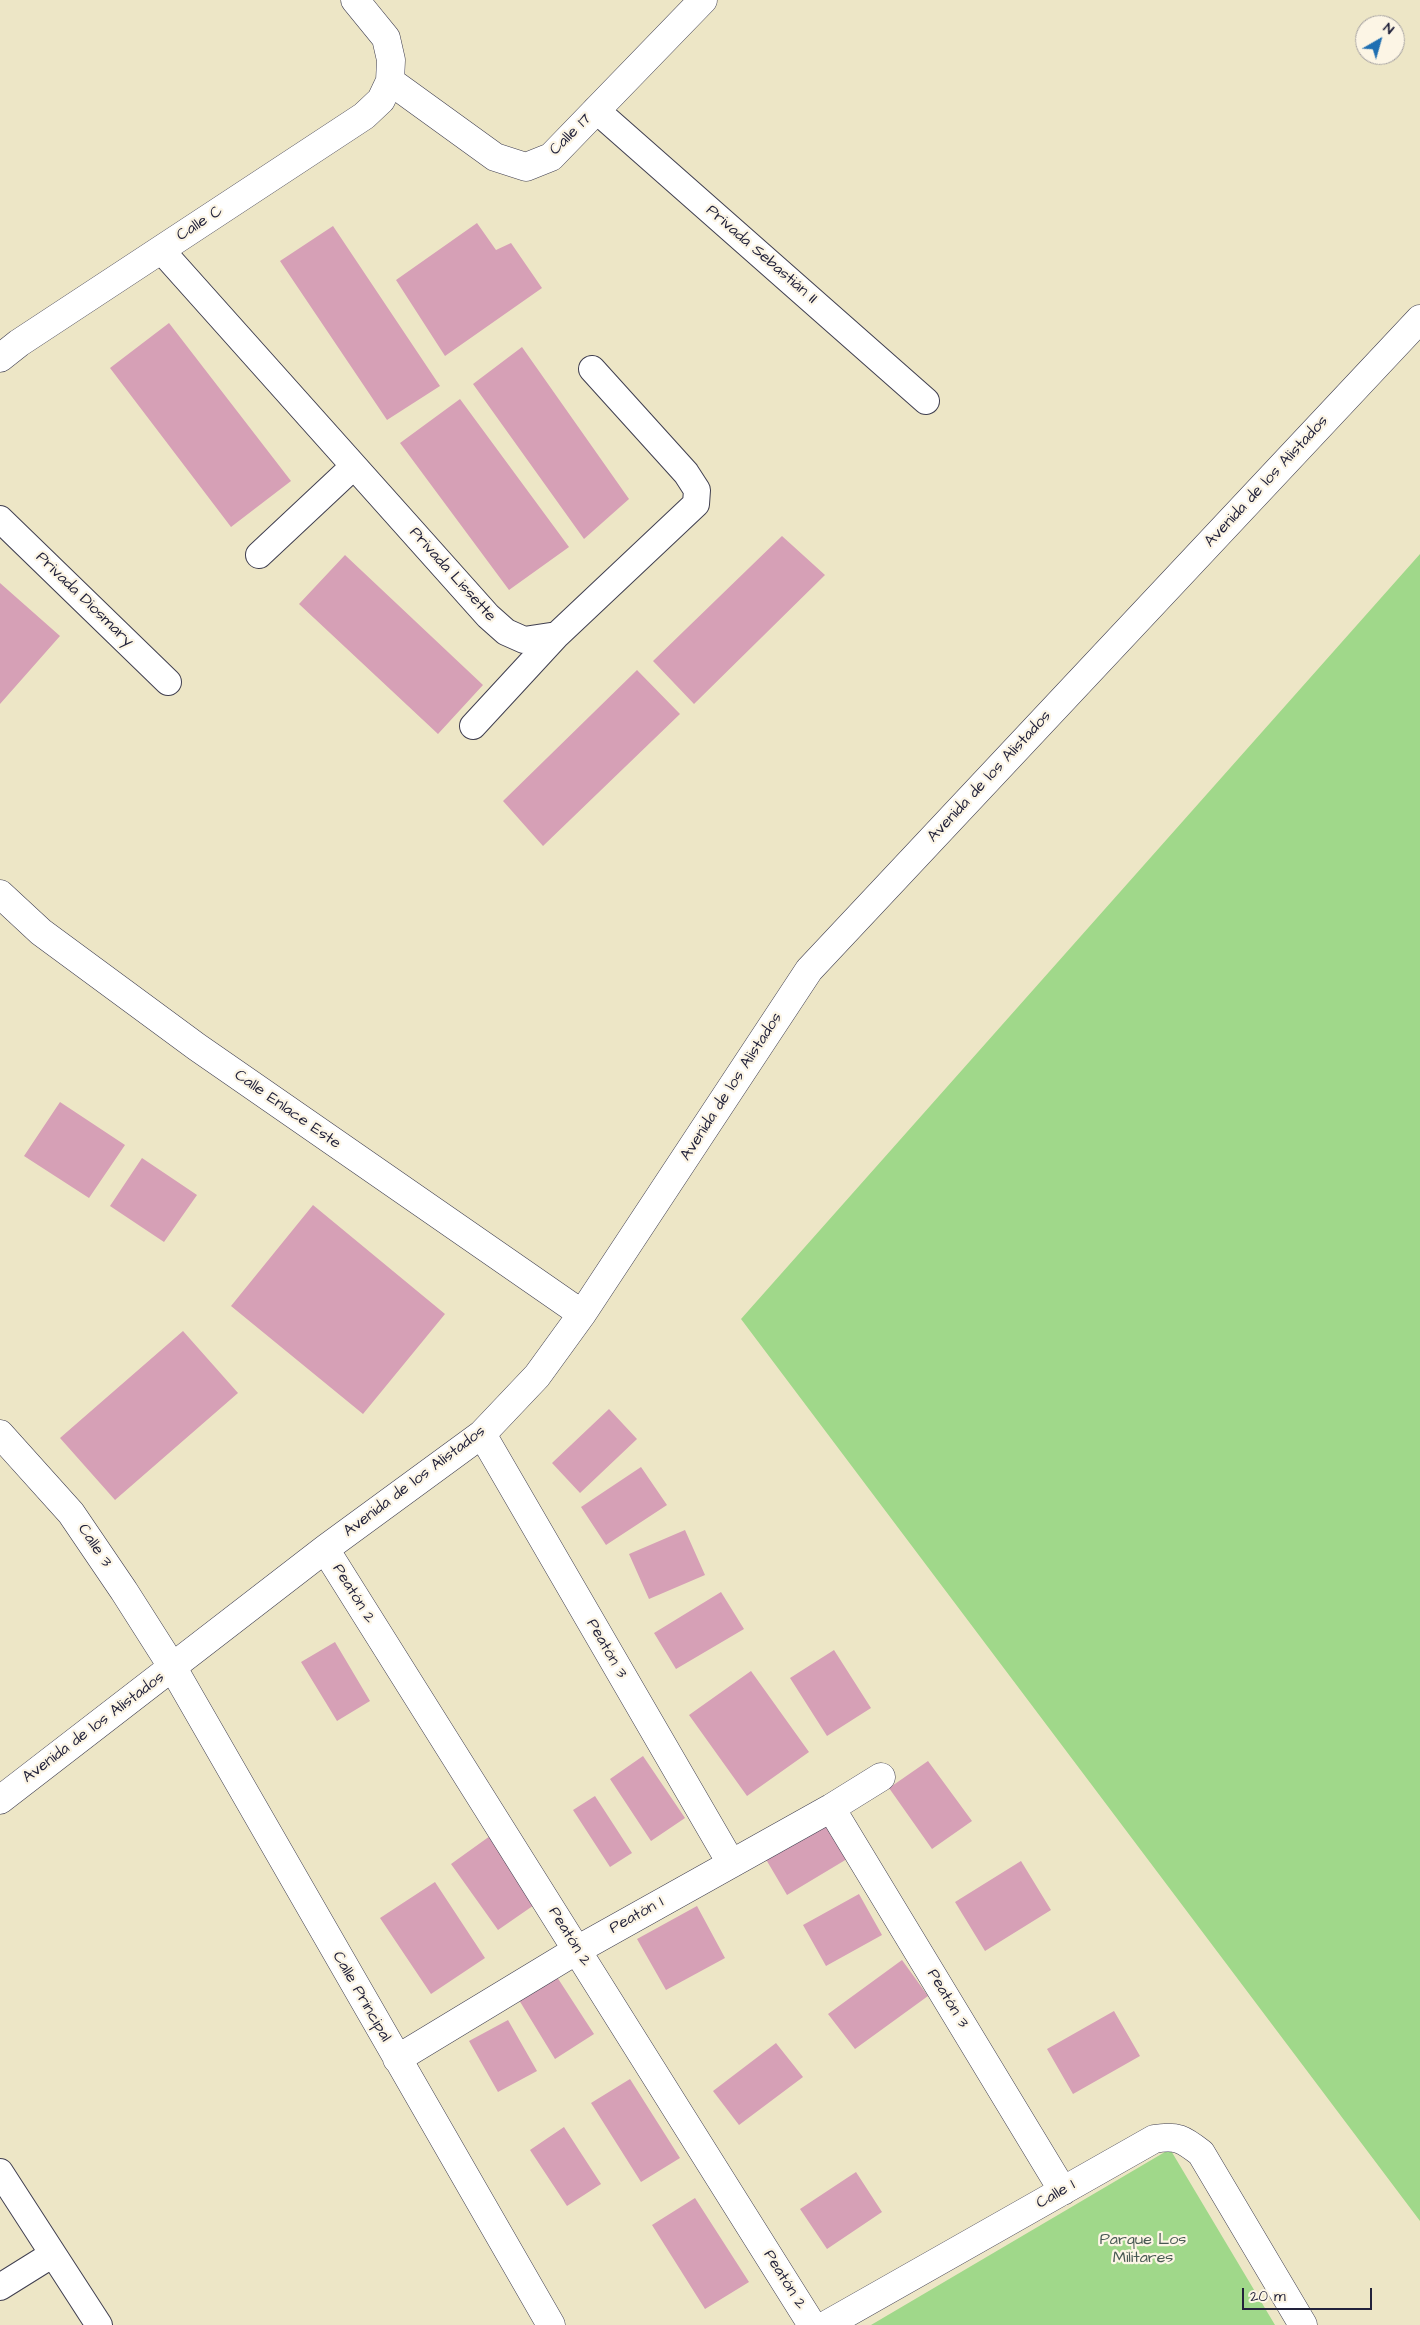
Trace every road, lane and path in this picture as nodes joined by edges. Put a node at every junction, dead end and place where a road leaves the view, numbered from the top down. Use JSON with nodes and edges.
{"nodes":[{"id":1,"x":355,"y":0,"type":"edge"},
{"id":2,"x":703,"y":0,"type":"edge"},
{"id":3,"x":390,"y":81,"type":"junction"},
{"id":4,"x":596,"y":110,"type":"junction"},
{"id":5,"x":160,"y":250,"type":"junction"},
{"id":6,"x":1420,"y":319,"type":"edge"},
{"id":7,"x":0,"y":358,"type":"edge"},
{"id":8,"x":592,"y":369,"type":"dead end"},
{"id":9,"x":926,"y":400,"type":"dead end"},
{"id":10,"x":354,"y":466,"type":"junction"},
{"id":11,"x":0,"y":519,"type":"edge"},
{"id":12,"x":259,"y":554,"type":"dead end"},
{"id":13,"x":557,"y":635,"type":"junction"},
{"id":14,"x":168,"y":682,"type":"dead end"},
{"id":15,"x":473,"y":726,"type":"dead end"},
{"id":16,"x":0,"y":894,"type":"edge"},
{"id":17,"x":582,"y":1314,"type":"junction"},
{"id":18,"x":0,"y":1434,"type":"edge"},
{"id":19,"x":482,"y":1434,"type":"junction"},
{"id":20,"x":325,"y":1549,"type":"junction"},
{"id":21,"x":173,"y":1668,"type":"junction"},
{"id":22,"x":880,"y":1777,"type":"dead end"},
{"id":23,"x":0,"y":1800,"type":"edge"},
{"id":24,"x":831,"y":1808,"type":"junction"},
{"id":25,"x":731,"y":1863,"type":"junction"},
{"id":26,"x":577,"y":1950,"type":"junction"},
{"id":27,"x":397,"y":2059,"type":"junction"},
{"id":28,"x":0,"y":2172,"type":"edge"},
{"id":29,"x":1063,"y":2191,"type":"junction"},
{"id":30,"x":53,"y":2254,"type":"junction"},
{"id":31,"x":0,"y":2287,"type":"edge"},
{"id":32,"x":99,"y":2325,"type":"edge"},
{"id":33,"x":552,"y":2325,"type":"edge"},
{"id":34,"x":812,"y":2325,"type":"edge"},
{"id":35,"x":826,"y":2325,"type":"edge"},
{"id":36,"x":1303,"y":2325,"type":"edge"}],
"edges":[{"from":1,"to":3,"type":"street"},
{"from":2,"to":4,"type":"street","name":"Calle 17"},
{"from":3,"to":4,"type":"street","name":"Calle 17"},
{"from":3,"to":5,"type":"street","name":"Calle C"},
{"from":4,"to":9,"type":"lane","name":"Privada Sebastián II"},
{"from":5,"to":7,"type":"street","name":"Calle C"},
{"from":5,"to":10,"type":"lane","name":"Privada Lissette"},
{"from":6,"to":17,"type":"street","name":"Avenida de los Alistados"},
{"from":8,"to":13,"type":"lane"},
{"from":10,"to":12,"type":"lane"},
{"from":10,"to":13,"type":"lane","name":"Privada Lissette"},
{"from":11,"to":14,"type":"lane","name":"Privada Diosmary"},
{"from":13,"to":15,"type":"lane"},
{"from":16,"to":17,"type":"street","name":"Calle Enlace Este"},
{"from":17,"to":19,"type":"street","name":"Avenida de los Alistados"},
{"from":18,"to":21,"type":"street","name":"Calle 3"},
{"from":19,"to":20,"type":"street","name":"Avenida de los Alistados"},
{"from":19,"to":25,"type":"street","name":"Peatón 3"},
{"from":20,"to":21,"type":"street","name":"Avenida de los Alistados"},
{"from":20,"to":26,"type":"street","name":"Peatón 2"},
{"from":21,"to":23,"type":"street","name":"Avenida de los Alistados"},
{"from":21,"to":27,"type":"street","name":"Calle Principal"},
{"from":22,"to":24,"type":"street","name":"Peatón 1"},
{"from":24,"to":25,"type":"street","name":"Peatón 1"},
{"from":24,"to":29,"type":"street","name":"Peatón 3"},
{"from":25,"to":26,"type":"street","name":"Peatón 1"},
{"from":26,"to":27,"type":"street","name":"Peatón 1"},
{"from":26,"to":34,"type":"street","name":"Peatón 2"},
{"from":27,"to":33,"type":"street","name":"Calle Principal"},
{"from":28,"to":30,"type":"lane"},
{"from":29,"to":35,"type":"street","name":"Calle 1"},
{"from":29,"to":36,"type":"street","name":"Calle 1"},
{"from":30,"to":31,"type":"lane"},
{"from":30,"to":32,"type":"lane"}]}
